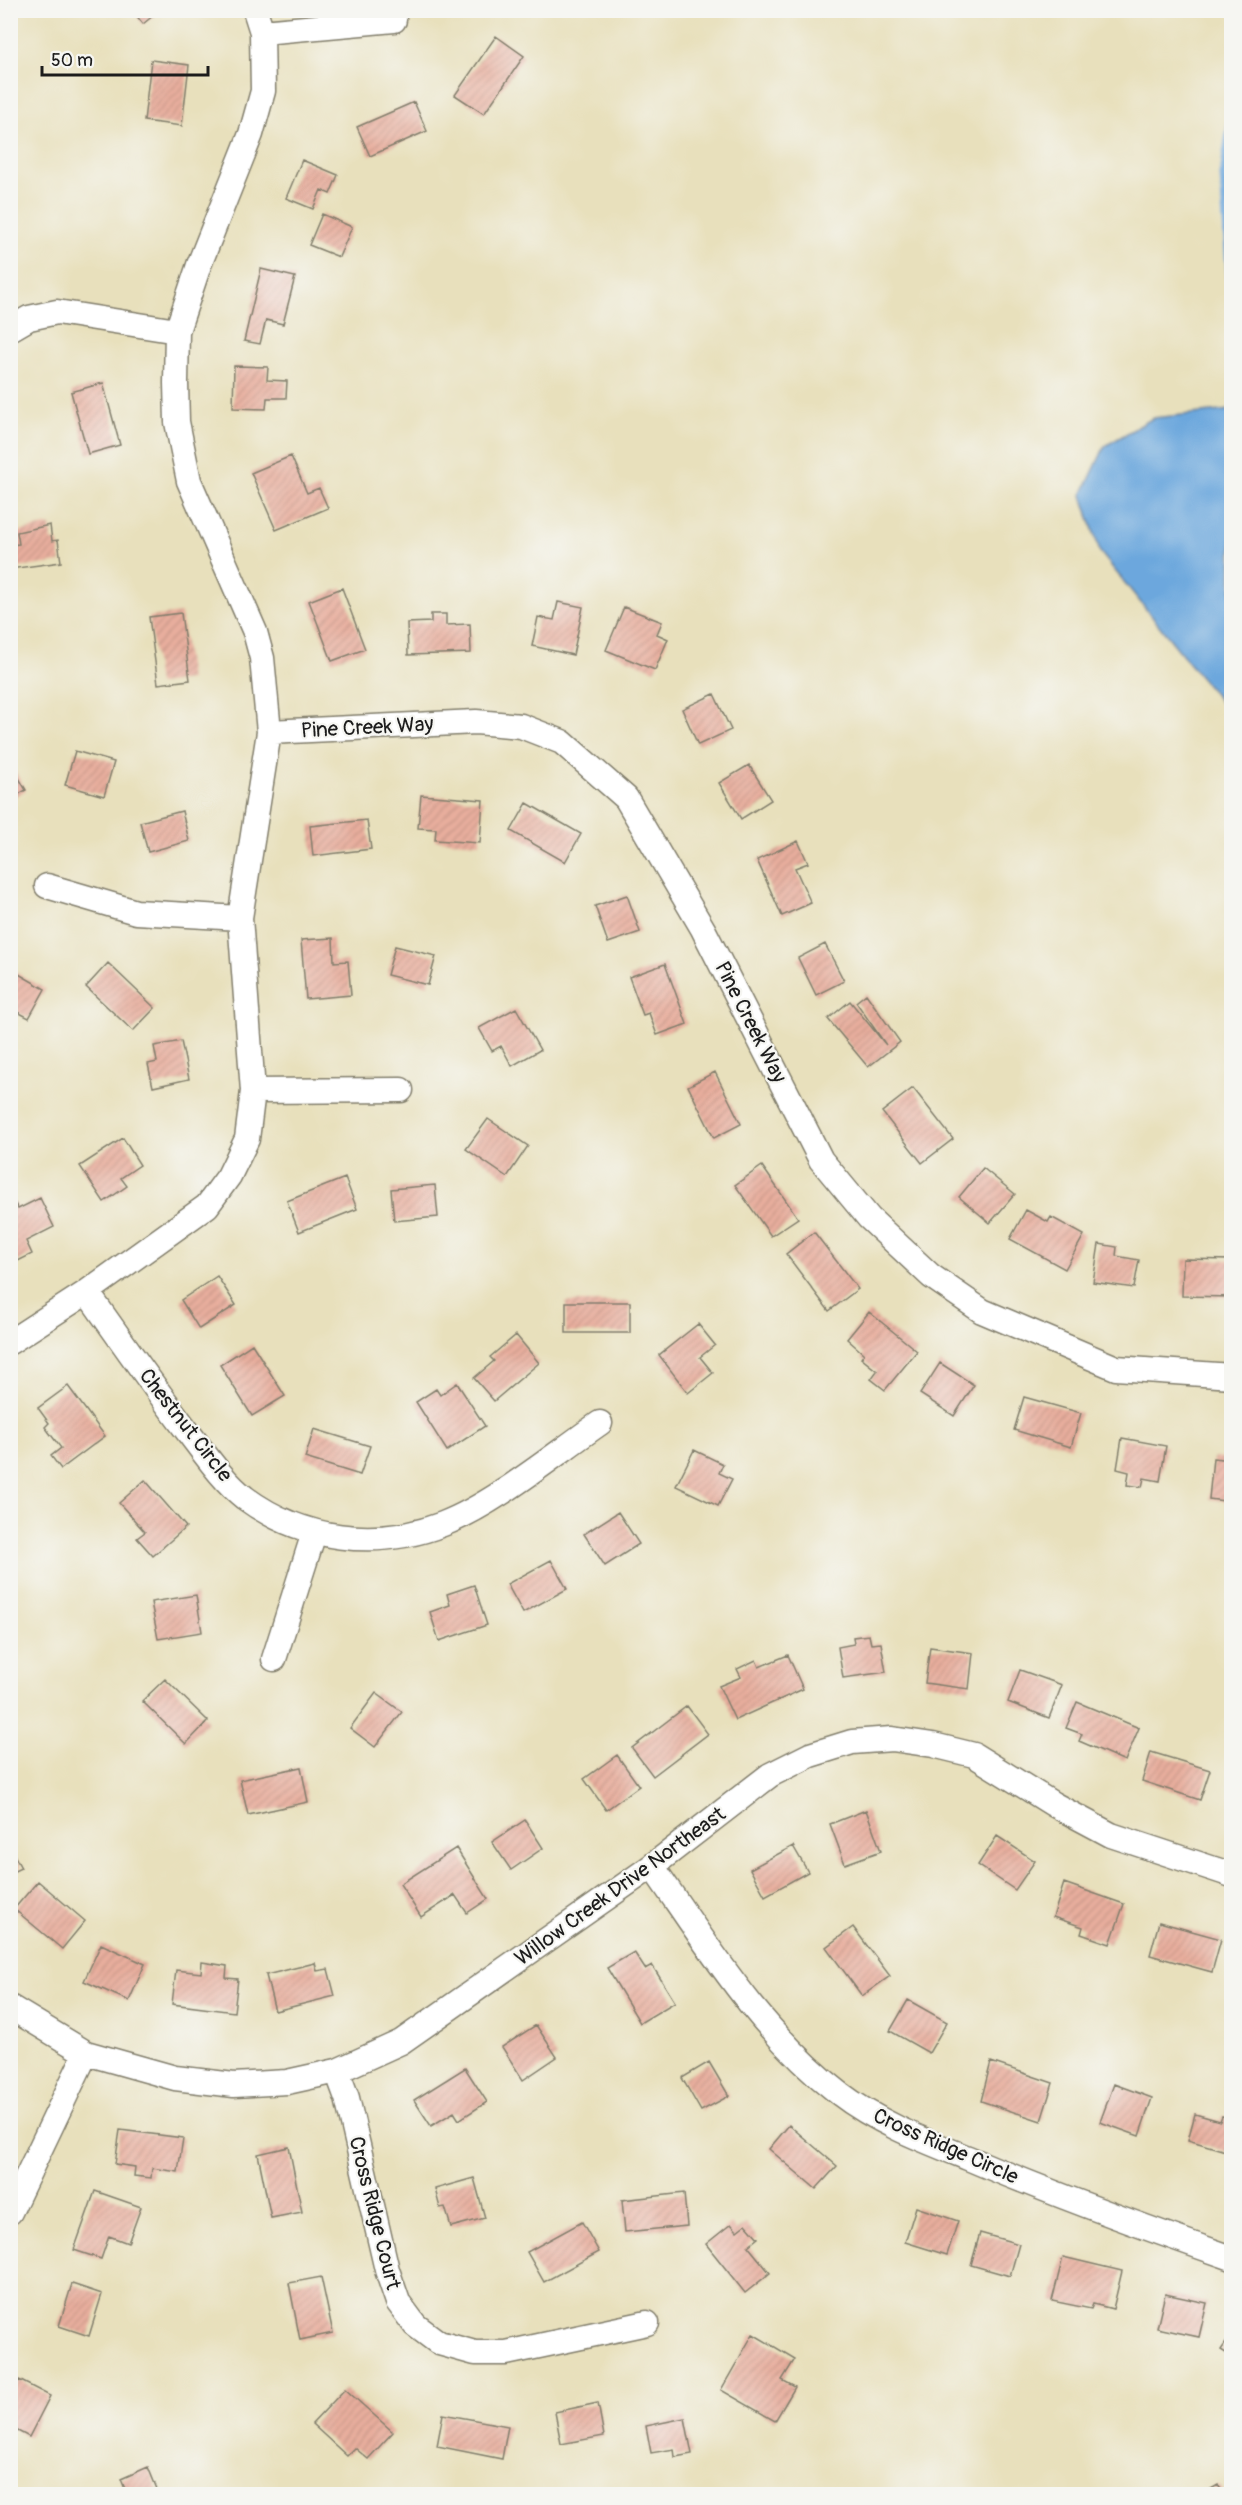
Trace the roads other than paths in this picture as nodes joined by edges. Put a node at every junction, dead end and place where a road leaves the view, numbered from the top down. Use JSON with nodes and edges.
{"nodes":[{"id":1,"x":394,"y":20,"type":"dead end"},
{"id":2,"x":258,"y":21,"type":"edge"},
{"id":3,"x":10,"y":329,"type":"edge"},
{"id":4,"x":177,"y":331,"type":"junction"},
{"id":5,"x":269,"y":732,"type":"junction"},
{"id":6,"x":47,"y":886,"type":"dead end"},
{"id":7,"x":240,"y":918,"type":"junction"},
{"id":8,"x":401,"y":1090,"type":"dead end"},
{"id":9,"x":253,"y":1091,"type":"junction"},
{"id":10,"x":87,"y":1292,"type":"junction"},
{"id":11,"x":10,"y":1342,"type":"edge"},
{"id":12,"x":1232,"y":1376,"type":"edge"},
{"id":13,"x":600,"y":1423,"type":"dead end"},
{"id":14,"x":314,"y":1533,"type":"junction"},
{"id":15,"x":274,"y":1659,"type":"dead end"},
{"id":16,"x":652,"y":1866,"type":"junction"},
{"id":17,"x":1232,"y":1875,"type":"edge"},
{"id":18,"x":10,"y":2007,"type":"edge"},
{"id":19,"x":86,"y":2053,"type":"junction"},
{"id":20,"x":337,"y":2071,"type":"junction"},
{"id":21,"x":10,"y":2212,"type":"edge"},
{"id":22,"x":1232,"y":2258,"type":"edge"},
{"id":23,"x":647,"y":2323,"type":"dead end"}],
"edges":[{"from":1,"to":2,"type":"street"},
{"from":2,"to":4,"type":"street"},
{"from":3,"to":4,"type":"street"},
{"from":4,"to":5,"type":"street"},
{"from":5,"to":7,"type":"street"},
{"from":5,"to":12,"type":"street","name":"Pine Creek Way"},
{"from":6,"to":7,"type":"street"},
{"from":7,"to":9,"type":"street"},
{"from":8,"to":9,"type":"street"},
{"from":9,"to":10,"type":"street"},
{"from":10,"to":11,"type":"street"},
{"from":10,"to":14,"type":"street","name":"Chestnut Circle"},
{"from":13,"to":14,"type":"street","name":"Chestnut Circle"},
{"from":14,"to":15,"type":"street"},
{"from":16,"to":17,"type":"street","name":"Willow Creek Drive Northeast"},
{"from":16,"to":20,"type":"street","name":"Willow Creek Drive Northeast"},
{"from":16,"to":22,"type":"street","name":"Cross Ridge Circle"},
{"from":18,"to":19,"type":"street","name":"Willow Creek Drive Northeast"},
{"from":19,"to":20,"type":"street","name":"Willow Creek Drive Northeast"},
{"from":19,"to":21,"type":"street"},
{"from":20,"to":23,"type":"street","name":"Cross Ridge Court"}]}
